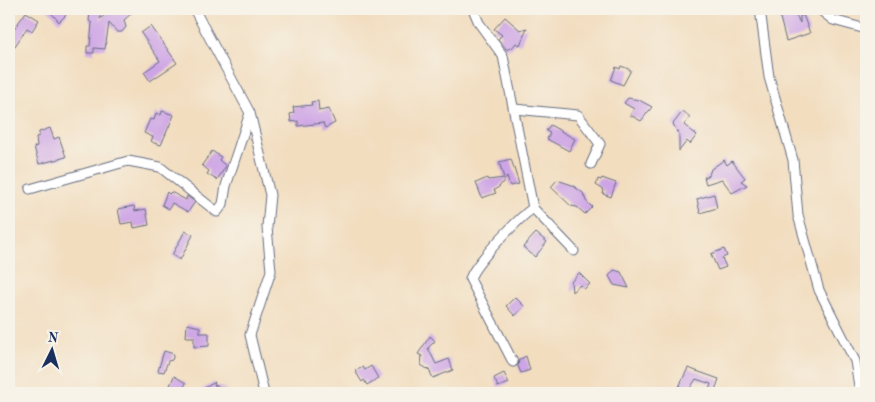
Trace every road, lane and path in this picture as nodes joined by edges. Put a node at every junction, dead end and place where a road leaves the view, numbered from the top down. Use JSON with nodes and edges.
{"nodes":[{"id":1,"x":194,"y":9,"type":"edge"},
{"id":2,"x":473,"y":9,"type":"edge"},
{"id":3,"x":760,"y":9,"type":"edge"},
{"id":4,"x":819,"y":9,"type":"edge"},
{"id":5,"x":866,"y":29,"type":"edge"},
{"id":6,"x":514,"y":109,"type":"junction"},
{"id":7,"x":250,"y":113,"type":"junction"},
{"id":8,"x":591,"y":164,"type":"dead end"},
{"id":9,"x":30,"y":189,"type":"dead end"},
{"id":10,"x":533,"y":208,"type":"junction"},
{"id":11,"x":574,"y":250,"type":"dead end"},
{"id":12,"x":513,"y":362,"type":"dead end"},
{"id":13,"x":264,"y":393,"type":"edge"},
{"id":14,"x":860,"y":393,"type":"edge"}],
"edges":[{"from":1,"to":7,"type":"street"},
{"from":2,"to":6,"type":"street"},
{"from":3,"to":14,"type":"street"},
{"from":4,"to":5,"type":"street"},
{"from":6,"to":8,"type":"street"},
{"from":6,"to":10,"type":"street"},
{"from":7,"to":9,"type":"street"},
{"from":7,"to":13,"type":"street"},
{"from":10,"to":11,"type":"street"},
{"from":10,"to":12,"type":"street"}]}
